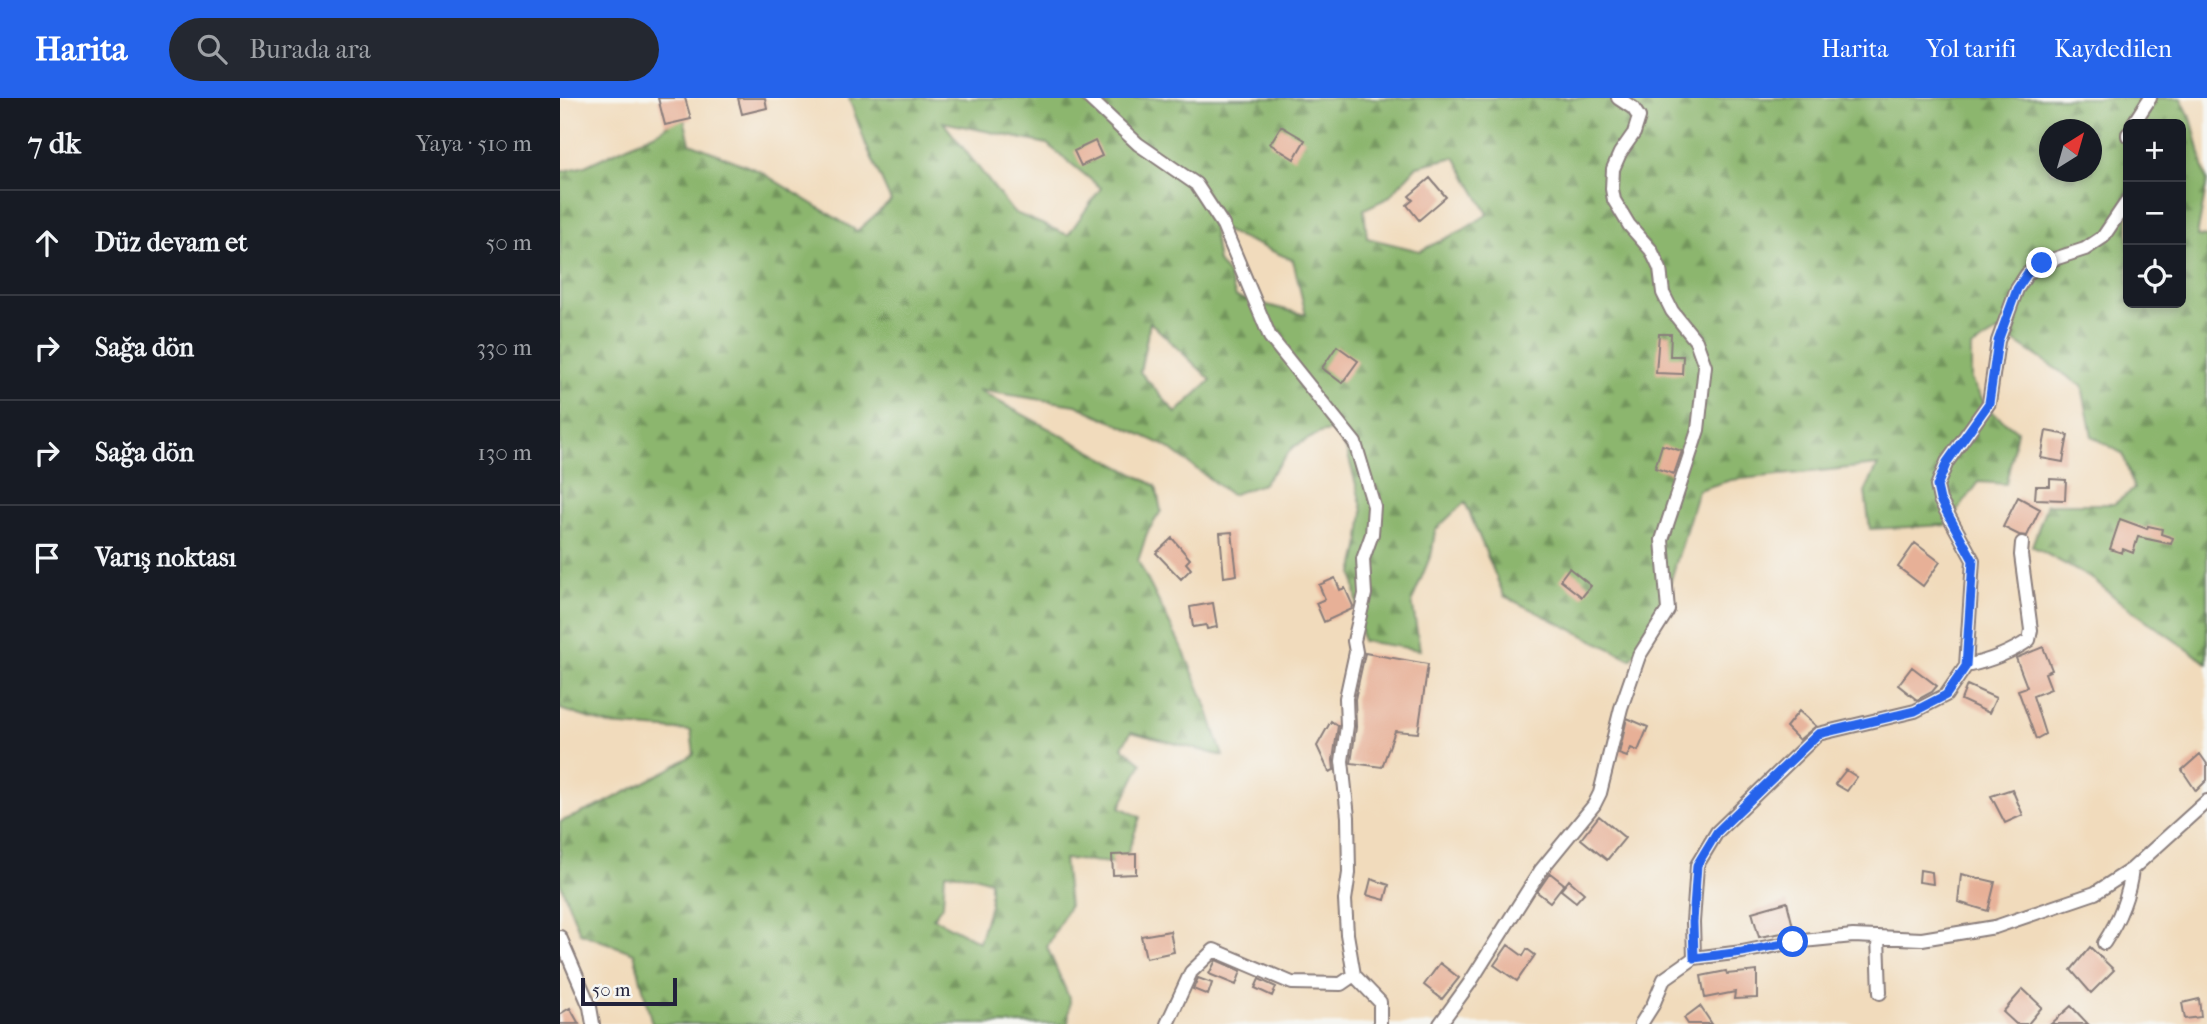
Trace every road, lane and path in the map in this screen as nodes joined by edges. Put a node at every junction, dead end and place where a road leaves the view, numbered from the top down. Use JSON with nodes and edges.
{"nodes":[{"id":1,"x":1089,"y":98,"type":"edge"},
{"id":2,"x":1618,"y":98,"type":"edge"},
{"id":3,"x":2150,"y":98,"type":"edge"},
{"id":4,"x":2136,"y":119,"type":"edge"},
{"id":5,"x":2123,"y":208,"type":"edge"},
{"id":6,"x":2022,"y":543,"type":"dead end"},
{"id":7,"x":1966,"y":666,"type":"junction"},
{"id":8,"x":2207,"y":801,"type":"edge"},
{"id":9,"x":2132,"y":869,"type":"junction"},
{"id":10,"x":560,"y":937,"type":"edge"},
{"id":11,"x":1878,"y":937,"type":"junction"},
{"id":12,"x":2104,"y":943,"type":"dead end"},
{"id":13,"x":1694,"y":958,"type":"junction"},
{"id":14,"x":1354,"y":975,"type":"junction"},
{"id":15,"x":1880,"y":993,"type":"dead end"},
{"id":16,"x":593,"y":1024,"type":"edge"},
{"id":17,"x":1167,"y":1024,"type":"edge"},
{"id":18,"x":1380,"y":1024,"type":"edge"},
{"id":19,"x":1440,"y":1024,"type":"edge"},
{"id":20,"x":1641,"y":1024,"type":"edge"}],
"edges":[{"from":1,"to":14,"type":"street"},
{"from":2,"to":19,"type":"street"},
{"from":3,"to":4,"type":"street"},
{"from":5,"to":7,"type":"street"},
{"from":6,"to":7,"type":"street"},
{"from":7,"to":13,"type":"street"},
{"from":8,"to":9,"type":"street"},
{"from":9,"to":11,"type":"street"},
{"from":9,"to":12,"type":"street"},
{"from":10,"to":16,"type":"street"},
{"from":11,"to":13,"type":"street"},
{"from":11,"to":15,"type":"street"},
{"from":13,"to":20,"type":"street"},
{"from":14,"to":17,"type":"street"},
{"from":14,"to":18,"type":"street"}]}
